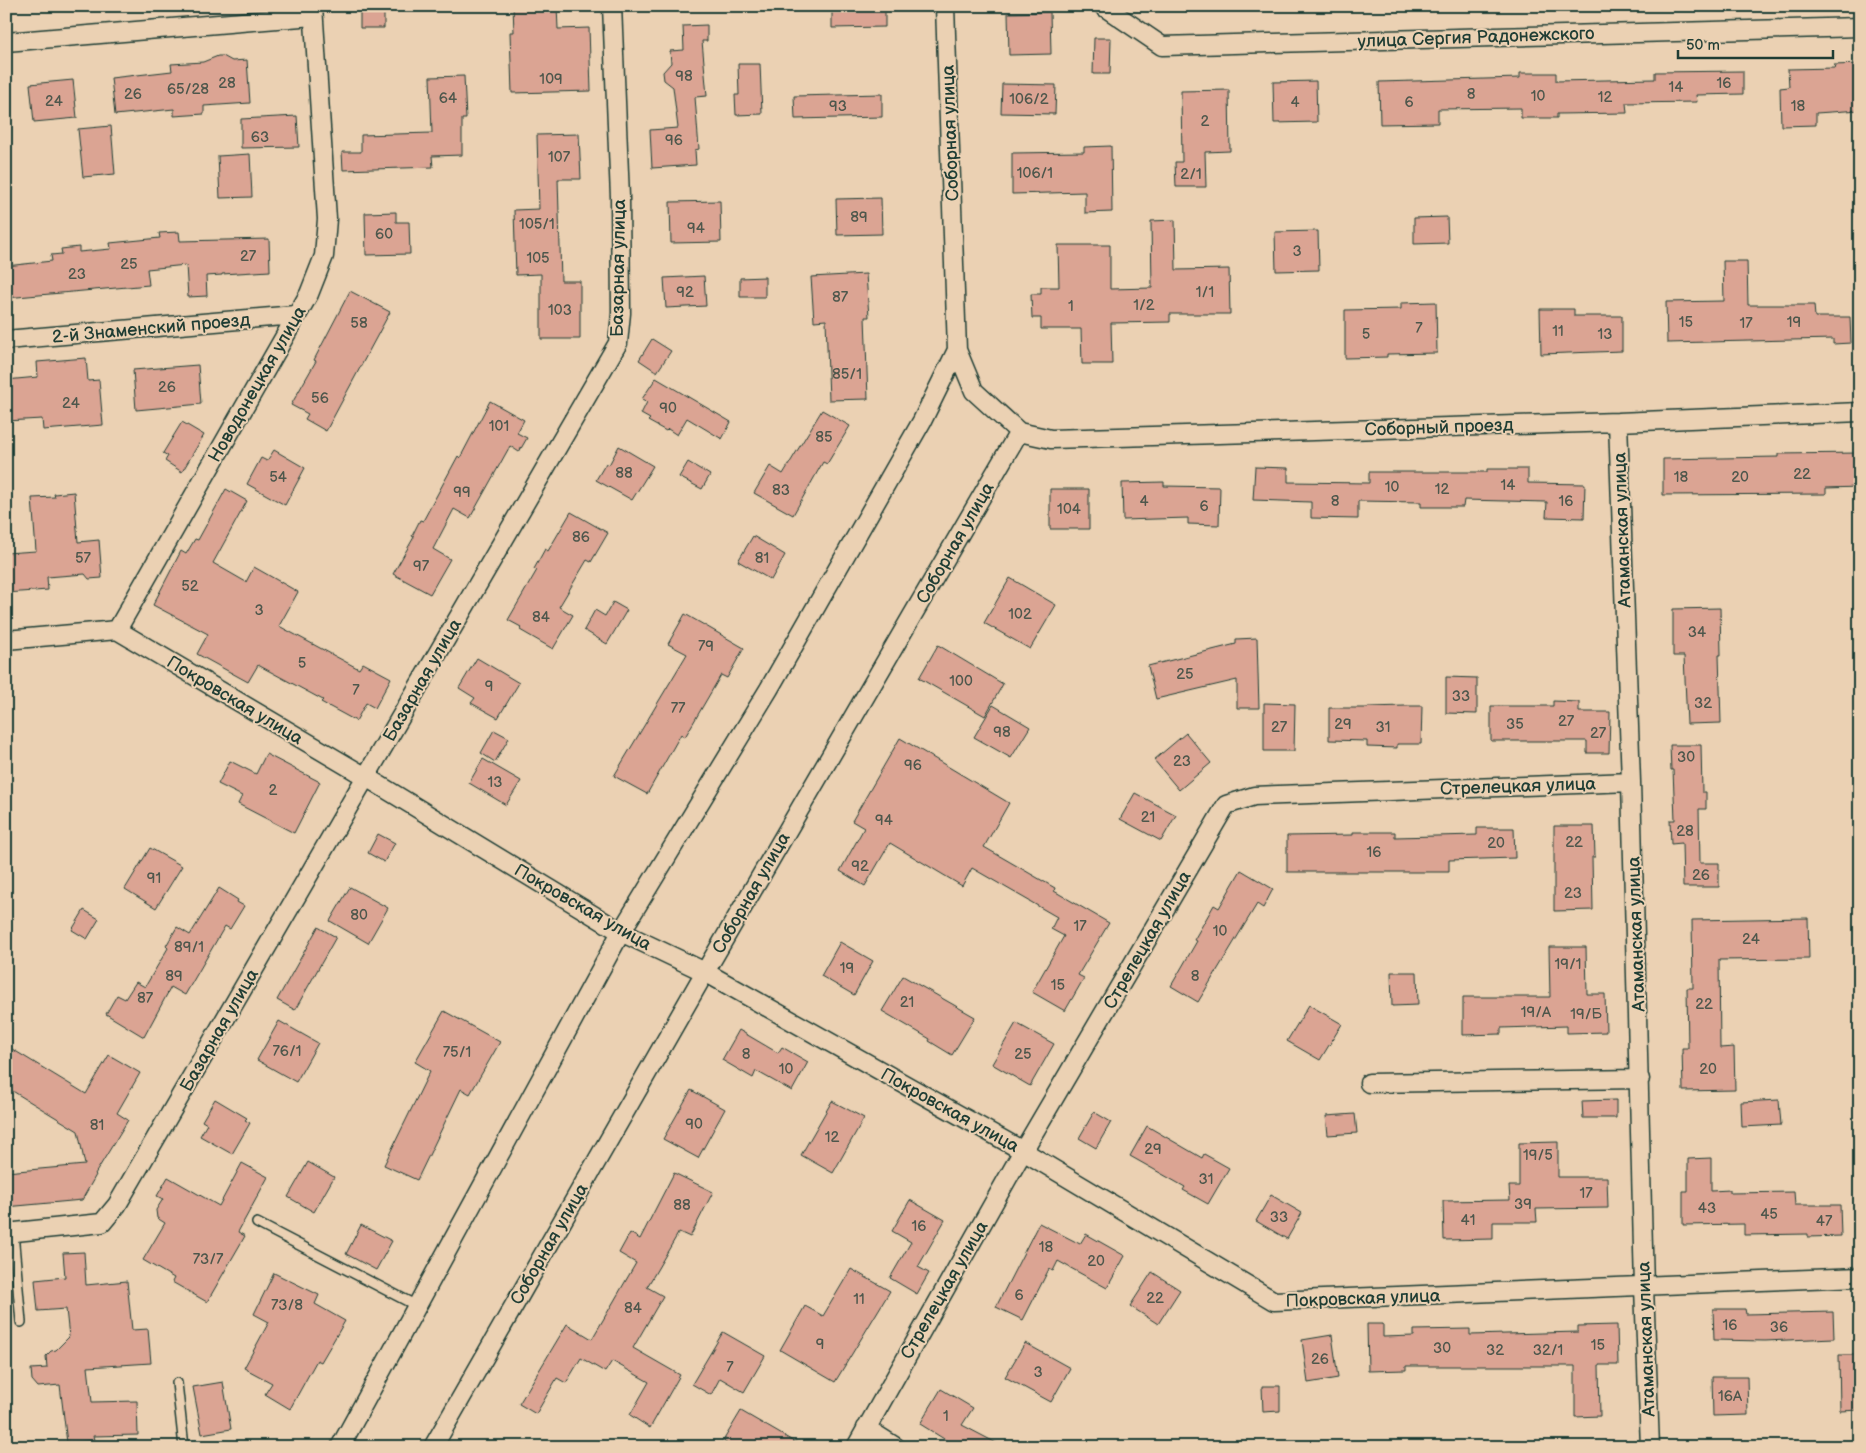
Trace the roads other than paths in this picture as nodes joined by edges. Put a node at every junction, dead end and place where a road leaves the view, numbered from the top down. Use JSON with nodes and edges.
{"nodes":[{"id":1,"x":612,"y":6,"type":"edge"},
{"id":2,"x":946,"y":6,"type":"edge"},
{"id":3,"x":1104,"y":6,"type":"edge"},
{"id":4,"x":313,"y":11,"type":"edge"},
{"id":5,"x":1860,"y":27,"type":"edge"},
{"id":6,"x":6,"y":42,"type":"edge"},
{"id":7,"x":295,"y":315,"type":"junction"},
{"id":8,"x":6,"y":340,"type":"edge"},
{"id":9,"x":957,"y":350,"type":"junction"},
{"id":10,"x":1860,"y":412,"type":"edge"},
{"id":11,"x":1618,"y":422,"type":"junction"},
{"id":12,"x":1019,"y":432,"type":"junction"},
{"id":13,"x":117,"y":630,"type":"junction"},
{"id":14,"x":6,"y":640,"type":"edge"},
{"id":15,"x":366,"y":778,"type":"junction"},
{"id":16,"x":1631,"y":782,"type":"junction"},
{"id":17,"x":621,"y":932,"type":"junction"},
{"id":18,"x":705,"y":972,"type":"junction"},
{"id":19,"x":1640,"y":1079,"type":"junction"},
{"id":20,"x":1369,"y":1083,"type":"dead end"},
{"id":21,"x":1023,"y":1151,"type":"junction"},
{"id":22,"x":257,"y":1224,"type":"dead end"},
{"id":23,"x":9,"y":1233,"type":"edge"},
{"id":24,"x":1860,"y":1277,"type":"edge"},
{"id":25,"x":1644,"y":1287,"type":"junction"},
{"id":26,"x":417,"y":1306,"type":"junction"},
{"id":27,"x":21,"y":1322,"type":"dead end"},
{"id":28,"x":177,"y":1383,"type":"dead end"},
{"id":29,"x":866,"y":1428,"type":"junction"},
{"id":30,"x":184,"y":1447,"type":"edge"},
{"id":31,"x":340,"y":1447,"type":"edge"},
{"id":32,"x":433,"y":1447,"type":"edge"},
{"id":33,"x":856,"y":1447,"type":"edge"},
{"id":34,"x":896,"y":1447,"type":"edge"},
{"id":35,"x":1650,"y":1447,"type":"edge"}],
"edges":[{"from":1,"to":15,"type":"street","name":"Базарная улица"},
{"from":2,"to":9,"type":"street","name":"Соборная улица"},
{"from":3,"to":5,"type":"street","name":"улица Сергия Радонежского"},
{"from":4,"to":6,"type":"street"},
{"from":4,"to":7,"type":"street","name":"Новодонецкая улица"},
{"from":7,"to":8,"type":"street","name":"2-й Знаменский проезд"},
{"from":7,"to":13,"type":"street","name":"Новодонецкая улица"},
{"from":9,"to":12,"type":"street","name":"Соборная улица"},
{"from":9,"to":17,"type":"street","name":"Соборная улица"},
{"from":10,"to":11,"type":"street","name":"Соборный проезд"},
{"from":11,"to":12,"type":"street","name":"Соборный проезд"},
{"from":11,"to":16,"type":"street","name":"Атаманская улица"},
{"from":12,"to":18,"type":"street","name":"Соборная улица"},
{"from":13,"to":14,"type":"street"},
{"from":13,"to":15,"type":"street","name":"Покровская улица"},
{"from":15,"to":17,"type":"street","name":"Покровская улица"},
{"from":15,"to":23,"type":"street","name":"Базарная улица"},
{"from":16,"to":19,"type":"street","name":"Атаманская улица"},
{"from":16,"to":21,"type":"street","name":"Стрелецкая улица"},
{"from":17,"to":18,"type":"street","name":"Покровская улица"},
{"from":17,"to":26,"type":"street","name":"Соборная улица"},
{"from":18,"to":21,"type":"street","name":"Покровская улица"},
{"from":18,"to":32,"type":"street","name":"Соборная улица"},
{"from":19,"to":20,"type":"street"},
{"from":19,"to":25,"type":"street","name":"Атаманская улица"},
{"from":21,"to":25,"type":"street","name":"Покровская улица"},
{"from":21,"to":29,"type":"street","name":"Стрелецкая улица"},
{"from":22,"to":26,"type":"lane"},
{"from":23,"to":27,"type":"lane"},
{"from":24,"to":25,"type":"street","name":"Покровская улица"},
{"from":25,"to":35,"type":"street","name":"Атаманская улица"},
{"from":26,"to":31,"type":"street","name":"Соборная улица"},
{"from":28,"to":30,"type":"lane"},
{"from":29,"to":33,"type":"street","name":"Стрелецкая улица"},
{"from":29,"to":34,"type":"street"}]}
